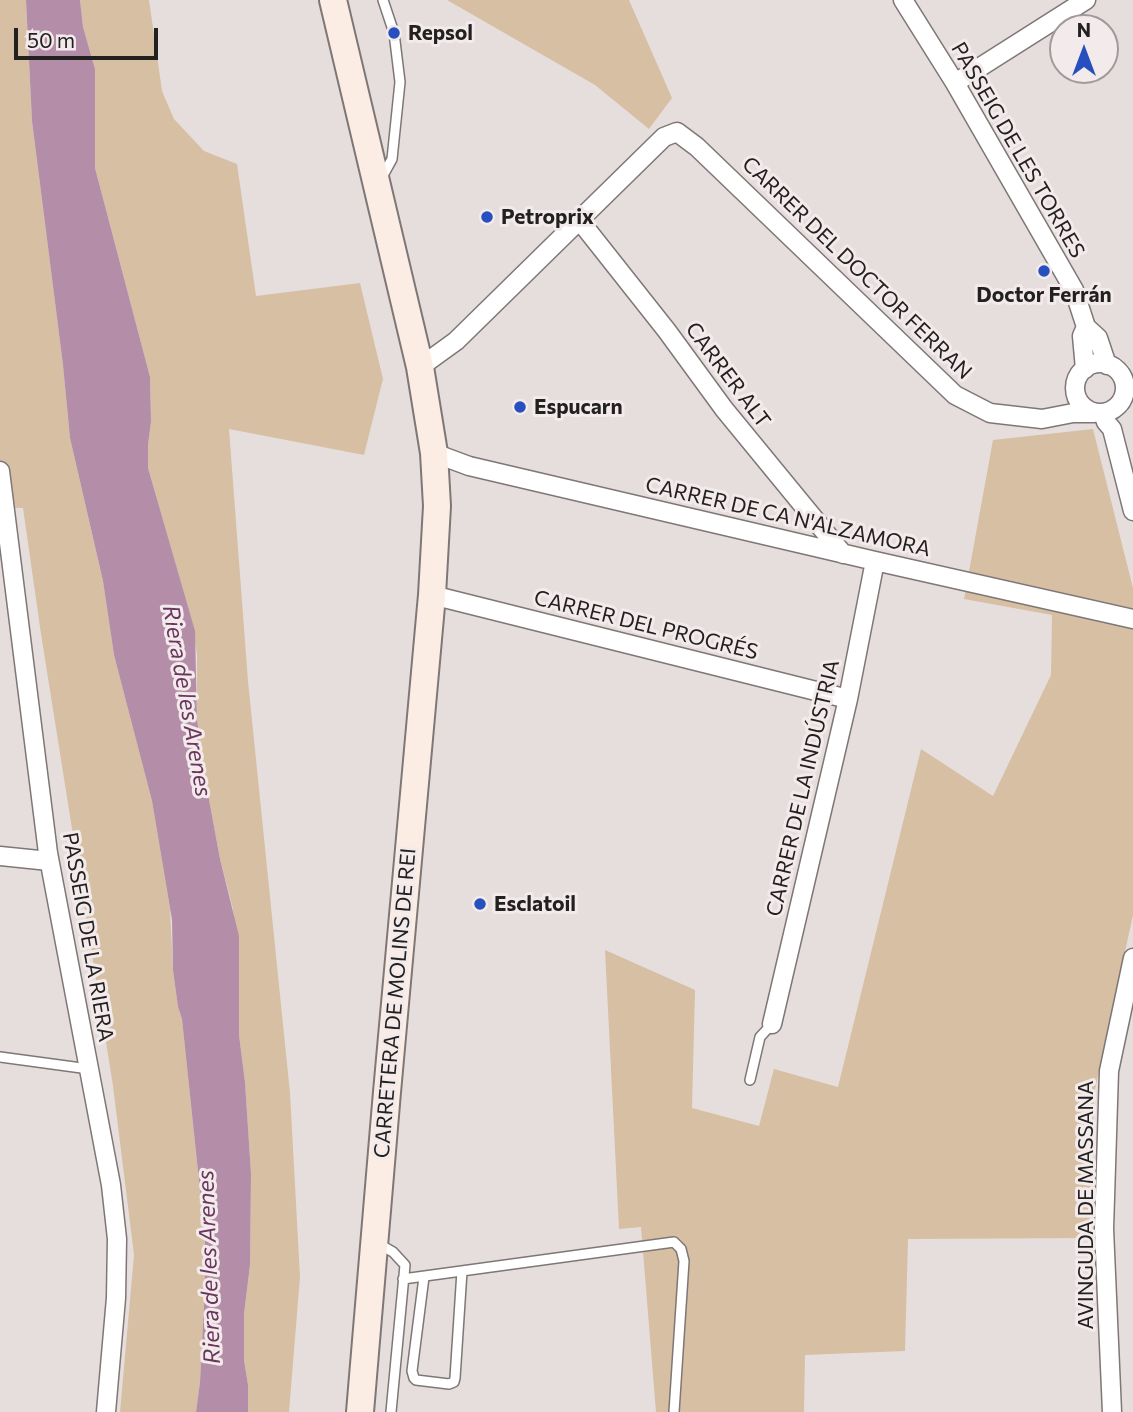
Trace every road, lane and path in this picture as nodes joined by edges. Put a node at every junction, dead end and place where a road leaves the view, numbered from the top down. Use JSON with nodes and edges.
{"nodes":[{"id":1,"x":333,"y":0,"type":"edge"},
{"id":2,"x":383,"y":0,"type":"edge"},
{"id":3,"x":903,"y":0,"type":"edge"},
{"id":4,"x":1086,"y":0,"type":"edge"},
{"id":5,"x":955,"y":83,"type":"junction"},
{"id":6,"x":377,"y":186,"type":"junction"},
{"id":7,"x":580,"y":221,"type":"junction"},
{"id":8,"x":1086,"y":327,"type":"junction"},
{"id":9,"x":420,"y":367,"type":"junction"},
{"id":10,"x":1085,"y":369,"type":"junction"},
{"id":11,"x":1123,"y":373,"type":"edge"},
{"id":12,"x":1075,"y":391,"type":"junction"},
{"id":13,"x":1104,"y":411,"type":"junction"},
{"id":14,"x":1057,"y":416,"type":"junction"},
{"id":15,"x":434,"y":453,"type":"junction"},
{"id":16,"x":0,"y":471,"type":"edge"},
{"id":17,"x":1133,"y":512,"type":"edge"},
{"id":18,"x":843,"y":554,"type":"junction"},
{"id":19,"x":875,"y":561,"type":"junction"},
{"id":20,"x":432,"y":595,"type":"junction"},
{"id":21,"x":1133,"y":619,"type":"edge"},
{"id":22,"x":848,"y":699,"type":"junction"},
{"id":23,"x":0,"y":856,"type":"edge"},
{"id":24,"x":49,"y":861,"type":"junction"},
{"id":25,"x":1133,"y":958,"type":"edge"},
{"id":26,"x":772,"y":1024,"type":"joint"},
{"id":27,"x":0,"y":1057,"type":"edge"},
{"id":28,"x":89,"y":1069,"type":"junction"},
{"id":29,"x":750,"y":1080,"type":"dead end"},
{"id":30,"x":375,"y":1241,"type":"junction"},
{"id":31,"x":463,"y":1271,"type":"junction"},
{"id":32,"x":424,"y":1276,"type":"junction"},
{"id":33,"x":403,"y":1279,"type":"junction"},
{"id":34,"x":106,"y":1412,"type":"edge"},
{"id":35,"x":360,"y":1412,"type":"edge"},
{"id":36,"x":391,"y":1412,"type":"edge"},
{"id":37,"x":674,"y":1412,"type":"edge"},
{"id":38,"x":1112,"y":1412,"type":"edge"}],
"edges":[{"from":1,"to":6,"type":"main road","name":"CARRETERA DE MOLINS DE REI"},
{"from":2,"to":6,"type":"lane"},
{"from":3,"to":5,"type":"street","name":"PASSEIG DE LES TORRES"},
{"from":4,"to":5,"type":"street"},
{"from":5,"to":8,"type":"street","name":"PASSEIG DE LES TORRES"},
{"from":6,"to":9,"type":"main road","name":"CARRETERA DE MOLINS DE REI"},
{"from":7,"to":9,"type":"street"},
{"from":7,"to":14,"type":"street","name":"CARRER DEL DOCTOR FERRAN"},
{"from":7,"to":18,"type":"street","name":"CARRER ALT"},
{"from":8,"to":10,"type":"street","name":"PASSEIG DE LES TORRES"},
{"from":8,"to":11,"type":"street","name":"PASSEIG DE LES TORRES"},
{"from":9,"to":15,"type":"main road","name":"CARRETERA DE MOLINS DE REI"},
{"from":10,"to":11,"type":"street"},
{"from":10,"to":12,"type":"street"},
{"from":11,"to":13,"type":"street"},
{"from":12,"to":13,"type":"street"},
{"from":12,"to":14,"type":"street"},
{"from":13,"to":14,"type":"street","name":"CARRER DEL DOCTOR FERRAN"},
{"from":13,"to":17,"type":"street"},
{"from":15,"to":18,"type":"street","name":"CARRER DE CA N'ALZAMORA"},
{"from":15,"to":20,"type":"main road","name":"CARRETERA DE MOLINS DE REI"},
{"from":16,"to":24,"type":"street","name":"PASSEIG DE LA RIERA"},
{"from":18,"to":19,"type":"street","name":"CARRER DE CA N'ALZAMORA"},
{"from":19,"to":21,"type":"street","name":"CARRER DE CA N'ALZAMORA"},
{"from":19,"to":22,"type":"street","name":"CARRER DE LA INDÚSTRIA"},
{"from":20,"to":22,"type":"street","name":"CARRER DEL PROGRÉS"},
{"from":20,"to":30,"type":"main road","name":"CARRETERA DE MOLINS DE REI"},
{"from":22,"to":26,"type":"street","name":"CARRER DE LA INDÚSTRIA"},
{"from":23,"to":24,"type":"street"},
{"from":24,"to":28,"type":"street","name":"PASSEIG DE LA RIERA"},
{"from":25,"to":38,"type":"street","name":"AVINGUDA DE MASSANA"},
{"from":26,"to":29,"type":"lane"},
{"from":27,"to":28,"type":"lane"},
{"from":28,"to":34,"type":"street","name":"PASSEIG DE LA RIERA"},
{"from":30,"to":33,"type":"lane"},
{"from":30,"to":35,"type":"main road","name":"CARRETERA DE MOLINS DE REI"},
{"from":31,"to":32,"type":"lane"},
{"from":31,"to":32,"type":"lane"},
{"from":31,"to":37,"type":"lane"},
{"from":32,"to":33,"type":"lane"},
{"from":33,"to":36,"type":"lane"}]}
